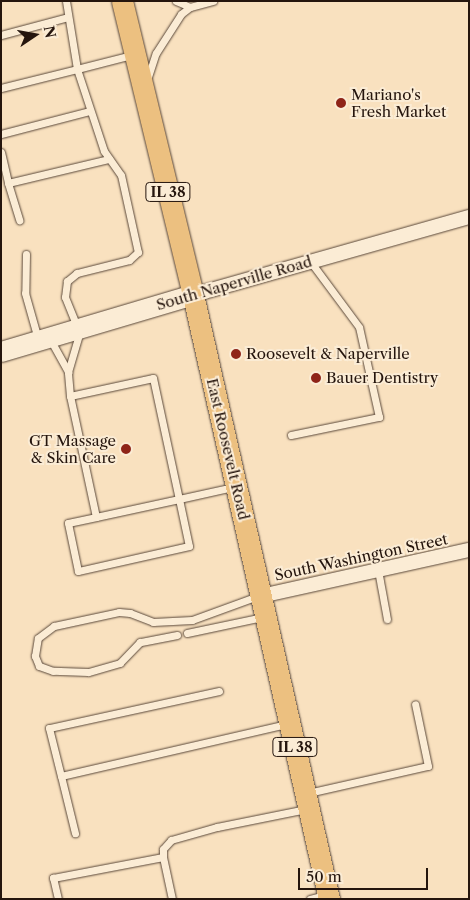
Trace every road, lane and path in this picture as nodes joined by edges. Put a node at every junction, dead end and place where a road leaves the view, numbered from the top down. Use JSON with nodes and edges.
{"nodes":[{"id":1,"x":66,"y":1,"type":"edge"},
{"id":2,"x":122,"y":1,"type":"edge"},
{"id":3,"x":176,"y":1,"type":"edge"},
{"id":4,"x":213,"y":1,"type":"edge"},
{"id":5,"x":190,"y":7,"type":"junction"},
{"id":6,"x":68,"y":17,"type":"junction"},
{"id":7,"x":1,"y":35,"type":"edge"},
{"id":8,"x":135,"y":54,"type":"junction"},
{"id":9,"x":77,"y":69,"type":"junction"},
{"id":10,"x":1,"y":88,"type":"edge"},
{"id":11,"x":144,"y":90,"type":"junction"},
{"id":12,"x":90,"y":111,"type":"junction"},
{"id":13,"x":1,"y":134,"type":"edge"},
{"id":14,"x":1,"y":152,"type":"edge"},
{"id":15,"x":109,"y":159,"type":"junction"},
{"id":16,"x":8,"y":183,"type":"junction"},
{"id":17,"x":469,"y":217,"type":"edge"},
{"id":18,"x":19,"y":220,"type":"dead end"},
{"id":19,"x":26,"y":254,"type":"dead end"},
{"id":20,"x":310,"y":261,"type":"junction"},
{"id":21,"x":193,"y":295,"type":"junction"},
{"id":22,"x":79,"y":327,"type":"junction"},
{"id":23,"x":43,"y":338,"type":"junction"},
{"id":24,"x":1,"y":352,"type":"edge"},
{"id":25,"x":68,"y":372,"type":"junction"},
{"id":26,"x":70,"y":396,"type":"junction"},
{"id":27,"x":291,"y":435,"type":"dead end"},
{"id":28,"x":236,"y":487,"type":"junction"},
{"id":29,"x":179,"y":499,"type":"junction"},
{"id":30,"x":96,"y":517,"type":"junction"},
{"id":31,"x":469,"y":550,"type":"edge"},
{"id":32,"x":378,"y":570,"type":"junction"},
{"id":33,"x":263,"y":606,"type":"junction"},
{"id":34,"x":387,"y":620,"type":"dead end"},
{"id":35,"x":187,"y":633,"type":"dead end"},
{"id":36,"x":177,"y":635,"type":"dead end"},
{"id":37,"x":219,"y":691,"type":"dead end"},
{"id":38,"x":414,"y":704,"type":"dead end"},
{"id":39,"x":290,"y":723,"type":"junction"},
{"id":40,"x":61,"y":776,"type":"junction"},
{"id":41,"x":307,"y":801,"type":"junction"},
{"id":42,"x":75,"y":833,"type":"dead end"},
{"id":43,"x":163,"y":856,"type":"junction"},
{"id":44,"x":323,"y":897,"type":"edge"},
{"id":45,"x":58,"y":899,"type":"edge"},
{"id":46,"x":172,"y":899,"type":"edge"}],
"edges":[{"from":1,"to":6,"type":"lane"},
{"from":2,"to":8,"type":"main road","name":"East Roosevelt Road","number":"IL 38"},
{"from":3,"to":5,"type":"lane"},
{"from":4,"to":5,"type":"lane"},
{"from":5,"to":11,"type":"lane"},
{"from":6,"to":7,"type":"lane"},
{"from":6,"to":9,"type":"lane"},
{"from":8,"to":9,"type":"lane"},
{"from":8,"to":11,"type":"main road","name":"East Roosevelt Road","number":"IL 38"},
{"from":9,"to":10,"type":"lane"},
{"from":9,"to":12,"type":"lane"},
{"from":11,"to":21,"type":"main road","name":"East Roosevelt Road","number":"IL 38"},
{"from":12,"to":13,"type":"lane"},
{"from":12,"to":15,"type":"lane"},
{"from":14,"to":16,"type":"lane"},
{"from":15,"to":16,"type":"lane"},
{"from":15,"to":22,"type":"lane"},
{"from":16,"to":18,"type":"lane"},
{"from":17,"to":20,"type":"street","name":"South Naperville Road"},
{"from":19,"to":23,"type":"lane"},
{"from":20,"to":21,"type":"street","name":"South Naperville Road"},
{"from":20,"to":27,"type":"lane"},
{"from":21,"to":22,"type":"main road","name":"South Naperville Road"},
{"from":21,"to":28,"type":"main road","name":"East Roosevelt Road","number":"IL 38"},
{"from":22,"to":23,"type":"main road","name":"South Naperville Road"},
{"from":22,"to":25,"type":"lane"},
{"from":23,"to":24,"type":"main road","name":"South Naperville Road"},
{"from":23,"to":25,"type":"lane"},
{"from":25,"to":26,"type":"lane"},
{"from":26,"to":29,"type":"lane"},
{"from":26,"to":30,"type":"lane"},
{"from":28,"to":29,"type":"lane"},
{"from":28,"to":33,"type":"main road","name":"East Roosevelt Road","number":"IL 38"},
{"from":29,"to":30,"type":"lane"},
{"from":29,"to":30,"type":"lane"},
{"from":31,"to":32,"type":"street","name":"South Washington Street"},
{"from":32,"to":33,"type":"street","name":"South Washington Street"},
{"from":32,"to":34,"type":"lane"},
{"from":33,"to":35,"type":"lane"},
{"from":33,"to":36,"type":"lane"},
{"from":33,"to":39,"type":"main road","name":"East Roosevelt Road","number":"IL 38"},
{"from":37,"to":40,"type":"lane"},
{"from":38,"to":41,"type":"lane"},
{"from":39,"to":40,"type":"lane"},
{"from":39,"to":41,"type":"main road","name":"East Roosevelt Road","number":"IL 38"},
{"from":40,"to":42,"type":"lane"},
{"from":41,"to":43,"type":"lane"},
{"from":41,"to":44,"type":"main road","name":"East Roosevelt Road","number":"IL 38"},
{"from":43,"to":45,"type":"lane"},
{"from":43,"to":46,"type":"lane"}]}
